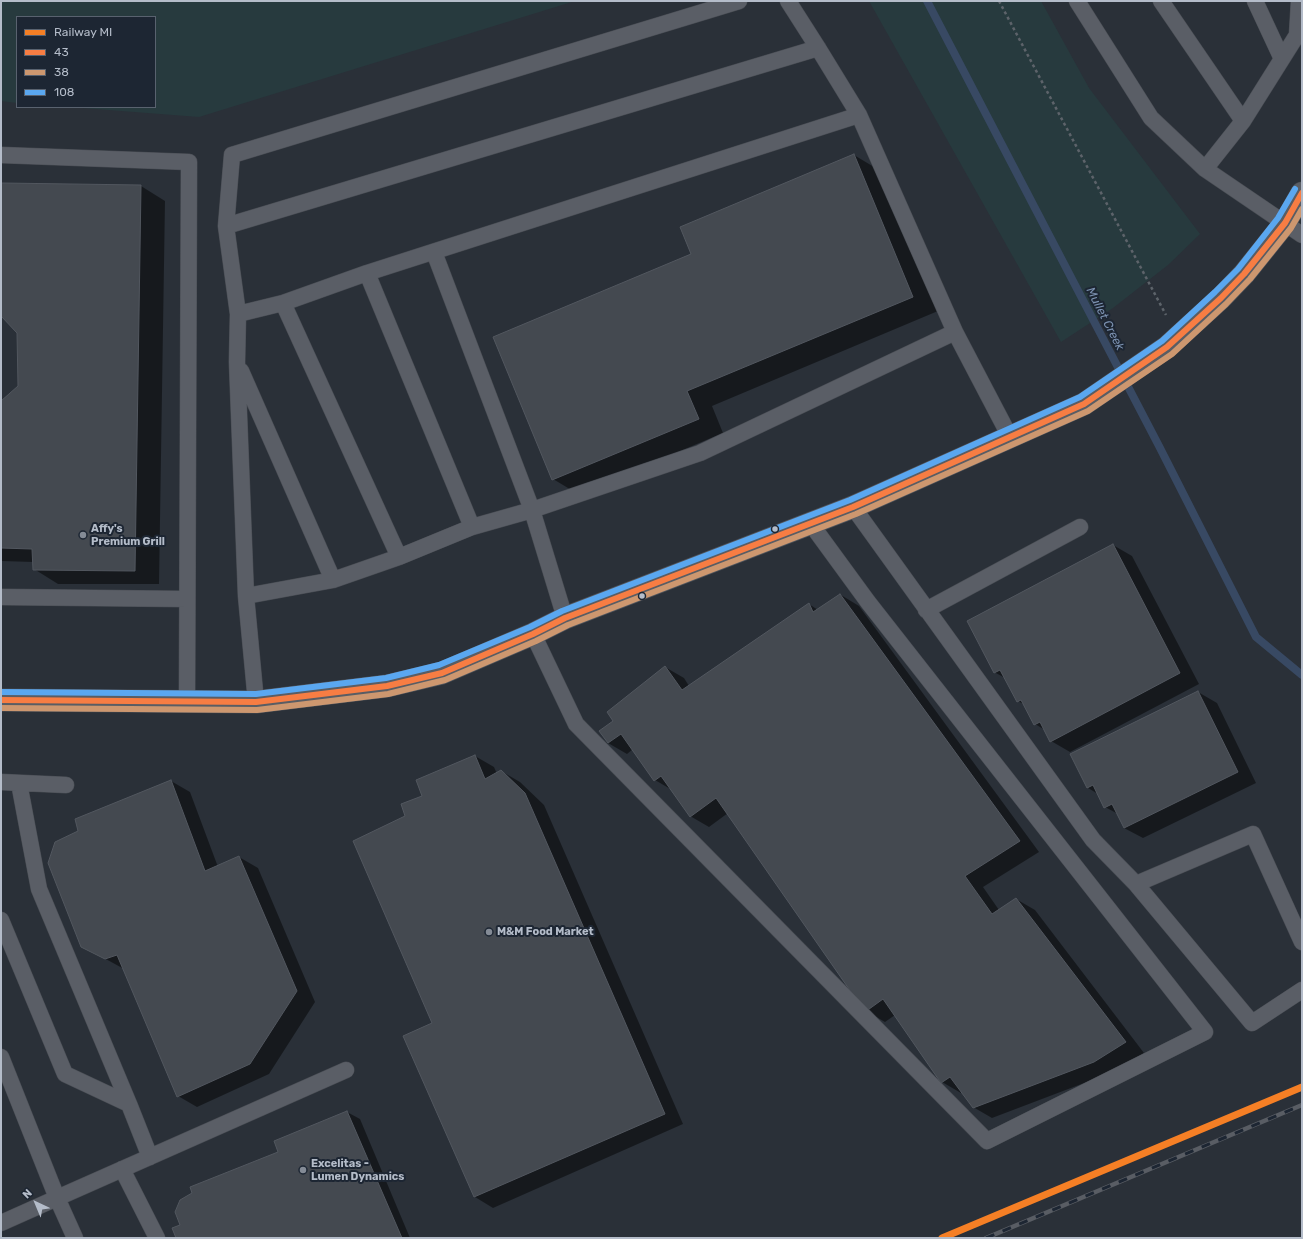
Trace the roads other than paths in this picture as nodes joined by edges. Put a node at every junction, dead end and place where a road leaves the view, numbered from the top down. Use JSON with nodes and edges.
{"nodes":[{"id":1,"x":739,"y":1,"type":"edge"},
{"id":2,"x":788,"y":1,"type":"edge"},
{"id":3,"x":1077,"y":1,"type":"edge"},
{"id":4,"x":1161,"y":1,"type":"edge"},
{"id":5,"x":1254,"y":1,"type":"edge"},
{"id":6,"x":1300,"y":1,"type":"edge"},
{"id":7,"x":818,"y":48,"type":"junction"},
{"id":8,"x":1282,"y":59,"type":"junction"},
{"id":9,"x":858,"y":115,"type":"junction"},
{"id":10,"x":1243,"y":121,"type":"junction"},
{"id":11,"x":1,"y":155,"type":"edge"},
{"id":12,"x":1205,"y":169,"type":"junction"},
{"id":13,"x":1302,"y":193,"type":"edge"},
{"id":14,"x":1285,"y":223,"type":"junction"},
{"id":15,"x":226,"y":226,"type":"junction"},
{"id":16,"x":1302,"y":235,"type":"edge"},
{"id":17,"x":434,"y":252,"type":"junction"},
{"id":18,"x":367,"y":273,"type":"junction"},
{"id":19,"x":283,"y":303,"type":"junction"},
{"id":20,"x":238,"y":314,"type":"junction"},
{"id":21,"x":955,"y":332,"type":"junction"},
{"id":22,"x":237,"y":362,"type":"junction"},
{"id":23,"x":1010,"y":437,"type":"junction"},
{"id":24,"x":853,"y":507,"type":"junction"},
{"id":25,"x":532,"y":510,"type":"junction"},
{"id":26,"x":811,"y":524,"type":"junction"},
{"id":27,"x":472,"y":527,"type":"junction"},
{"id":28,"x":1080,"y":527,"type":"dead end"},
{"id":29,"x":399,"y":557,"type":"junction"},
{"id":30,"x":333,"y":580,"type":"junction"},
{"id":31,"x":246,"y":596,"type":"junction"},
{"id":32,"x":1,"y":597,"type":"edge"},
{"id":33,"x":187,"y":599,"type":"junction"},
{"id":34,"x":926,"y":610,"type":"junction"},
{"id":35,"x":565,"y":618,"type":"junction"},
{"id":36,"x":533,"y":634,"type":"junction"},
{"id":37,"x":1,"y":700,"type":"edge"},
{"id":38,"x":256,"y":702,"type":"junction"},
{"id":39,"x":187,"y":703,"type":"junction"},
{"id":40,"x":1,"y":782,"type":"edge"},
{"id":41,"x":19,"y":783,"type":"junction"},
{"id":42,"x":66,"y":785,"type":"dead end"},
{"id":43,"x":1136,"y":884,"type":"junction"},
{"id":44,"x":1,"y":920,"type":"edge"},
{"id":45,"x":1302,"y":942,"type":"edge"},
{"id":46,"x":1302,"y":990,"type":"edge"},
{"id":47,"x":1,"y":1057,"type":"edge"},
{"id":48,"x":346,"y":1070,"type":"dead end"},
{"id":49,"x":129,"y":1104,"type":"junction"},
{"id":50,"x":150,"y":1156,"type":"junction"},
{"id":51,"x":122,"y":1169,"type":"junction"},
{"id":52,"x":57,"y":1198,"type":"junction"},
{"id":53,"x":1,"y":1223,"type":"edge"},
{"id":54,"x":75,"y":1238,"type":"edge"},
{"id":55,"x":157,"y":1238,"type":"edge"}],
"edges":[{"from":1,"to":15,"type":"lane"},
{"from":2,"to":7,"type":"lane"},
{"from":3,"to":12,"type":"lane"},
{"from":4,"to":10,"type":"lane"},
{"from":5,"to":8,"type":"lane"},
{"from":6,"to":8,"type":"lane"},
{"from":7,"to":9,"type":"lane"},
{"from":7,"to":15,"type":"lane"},
{"from":8,"to":10,"type":"lane"},
{"from":9,"to":17,"type":"lane"},
{"from":9,"to":21,"type":"lane"},
{"from":10,"to":12,"type":"lane"},
{"from":11,"to":33,"type":"lane"},
{"from":12,"to":14,"type":"lane"},
{"from":13,"to":14,"type":"street"},
{"from":14,"to":16,"type":"lane"},
{"from":14,"to":23,"type":"street"},
{"from":15,"to":20,"type":"lane"},
{"from":17,"to":18,"type":"lane"},
{"from":17,"to":25,"type":"lane"},
{"from":18,"to":19,"type":"lane"},
{"from":18,"to":27,"type":"lane"},
{"from":19,"to":20,"type":"lane"},
{"from":19,"to":29,"type":"lane"},
{"from":20,"to":22,"type":"lane"},
{"from":21,"to":23,"type":"lane"},
{"from":21,"to":25,"type":"lane"},
{"from":22,"to":30,"type":"lane"},
{"from":22,"to":31,"type":"lane"},
{"from":23,"to":24,"type":"street"},
{"from":24,"to":26,"type":"street"},
{"from":24,"to":34,"type":"lane"},
{"from":25,"to":27,"type":"lane"},
{"from":25,"to":35,"type":"lane"},
{"from":26,"to":35,"type":"street"},
{"from":26,"to":36,"type":"lane"},
{"from":27,"to":29,"type":"lane"},
{"from":28,"to":34,"type":"lane"},
{"from":29,"to":30,"type":"lane"},
{"from":30,"to":31,"type":"lane"},
{"from":31,"to":38,"type":"lane"},
{"from":32,"to":33,"type":"lane"},
{"from":33,"to":39,"type":"lane"},
{"from":34,"to":43,"type":"lane"},
{"from":35,"to":36,"type":"street"},
{"from":36,"to":38,"type":"street"},
{"from":37,"to":39,"type":"street"},
{"from":38,"to":39,"type":"street"},
{"from":40,"to":41,"type":"lane"},
{"from":41,"to":42,"type":"lane"},
{"from":41,"to":49,"type":"lane"},
{"from":43,"to":45,"type":"lane"},
{"from":43,"to":46,"type":"lane"},
{"from":44,"to":49,"type":"lane"},
{"from":47,"to":52,"type":"lane"},
{"from":48,"to":50,"type":"lane"},
{"from":49,"to":50,"type":"lane"},
{"from":50,"to":51,"type":"lane"},
{"from":51,"to":52,"type":"lane"},
{"from":51,"to":55,"type":"lane"},
{"from":52,"to":53,"type":"lane"},
{"from":52,"to":54,"type":"lane"}]}
